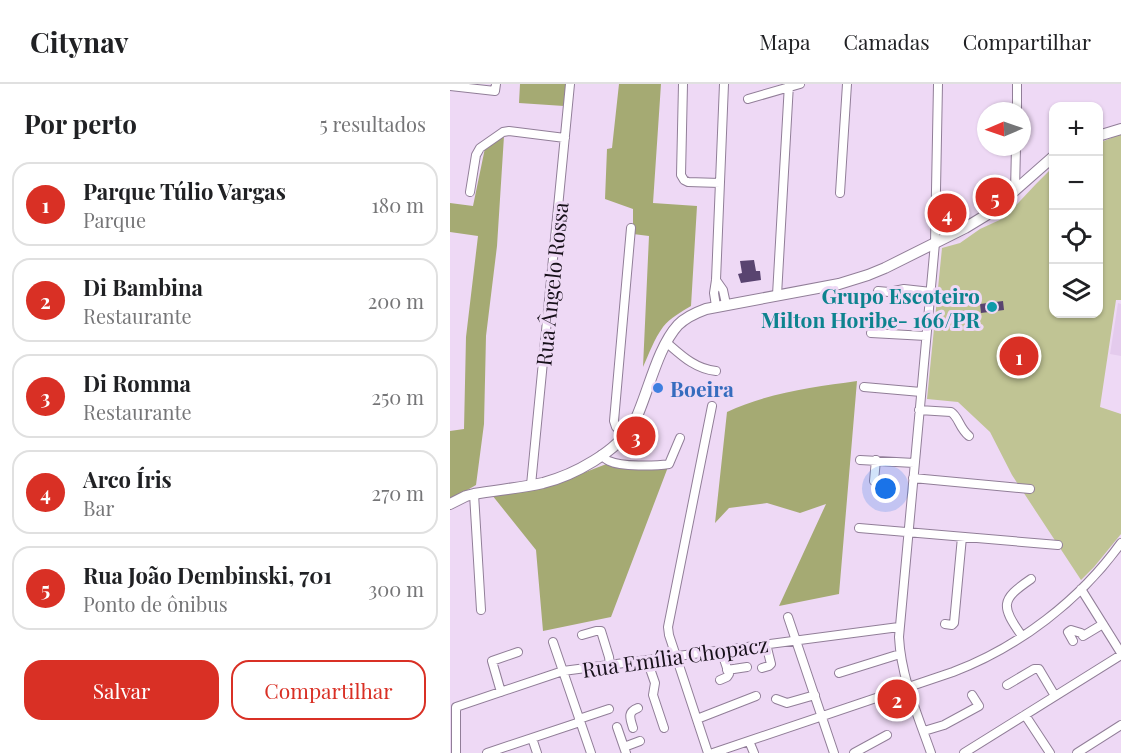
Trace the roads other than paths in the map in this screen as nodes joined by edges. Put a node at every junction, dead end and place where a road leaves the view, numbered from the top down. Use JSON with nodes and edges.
{"nodes":[{"id":1,"x":570,"y":84,"type":"edge"},
{"id":2,"x":683,"y":84,"type":"edge"},
{"id":3,"x":724,"y":84,"type":"edge"},
{"id":4,"x":800,"y":84,"type":"edge"},
{"id":5,"x":847,"y":84,"type":"edge"},
{"id":6,"x":938,"y":84,"type":"edge"},
{"id":7,"x":1017,"y":84,"type":"edge"},
{"id":8,"x":450,"y":86,"type":"edge"},
{"id":9,"x":789,"y":86,"type":"edge"},
{"id":10,"x":495,"y":87,"type":"edge"},
{"id":11,"x":748,"y":99,"type":"dead end"},
{"id":12,"x":1017,"y":102,"type":"edge"},
{"id":13,"x":1121,"y":129,"type":"edge"},
{"id":14,"x":1103,"y":134,"type":"edge"},
{"id":15,"x":565,"y":138,"type":"junction"},
{"id":16,"x":1016,"y":156,"type":"edge"},
{"id":17,"x":1049,"y":160,"type":"edge"},
{"id":18,"x":720,"y":183,"type":"junction"},
{"id":19,"x":1015,"y":190,"type":"junction"},
{"id":20,"x":470,"y":192,"type":"dead end"},
{"id":21,"x":840,"y":193,"type":"dead end"},
{"id":22,"x":631,"y":228,"type":"dead end"},
{"id":23,"x":935,"y":243,"type":"junction"},
{"id":24,"x":878,"y":291,"type":"dead end"},
{"id":25,"x":931,"y":292,"type":"junction"},
{"id":26,"x":777,"y":295,"type":"junction"},
{"id":27,"x":721,"y":305,"type":"junction"},
{"id":28,"x":871,"y":333,"type":"dead end"},
{"id":29,"x":926,"y":336,"type":"junction"},
{"id":30,"x":666,"y":342,"type":"junction"},
{"id":31,"x":716,"y":371,"type":"dead end"},
{"id":32,"x":864,"y":387,"type":"dead end"},
{"id":33,"x":921,"y":392,"type":"junction"},
{"id":34,"x":712,"y":406,"type":"dead end"},
{"id":35,"x":919,"y":410,"type":"junction"},
{"id":36,"x":626,"y":435,"type":"junction"},
{"id":37,"x":969,"y":436,"type":"dead end"},
{"id":38,"x":680,"y":438,"type":"dead end"},
{"id":39,"x":601,"y":455,"type":"junction"},
{"id":40,"x":860,"y":460,"type":"dead end"},
{"id":41,"x":876,"y":460,"type":"junction"},
{"id":42,"x":914,"y":462,"type":"junction"},
{"id":43,"x":913,"y":478,"type":"junction"},
{"id":44,"x":874,"y":481,"type":"dead end"},
{"id":45,"x":531,"y":485,"type":"junction"},
{"id":46,"x":1030,"y":489,"type":"dead end"},
{"id":47,"x":474,"y":494,"type":"junction"},
{"id":48,"x":450,"y":504,"type":"edge"},
{"id":49,"x":859,"y":528,"type":"dead end"},
{"id":50,"x":908,"y":532,"type":"junction"},
{"id":51,"x":962,"y":537,"type":"junction"},
{"id":52,"x":1121,"y":543,"type":"edge"},
{"id":53,"x":1058,"y":545,"type":"dead end"},
{"id":54,"x":1031,"y":579,"type":"dead end"},
{"id":55,"x":1081,"y":589,"type":"junction"},
{"id":56,"x":481,"y":610,"type":"dead end"},
{"id":57,"x":788,"y":617,"type":"dead end"},
{"id":58,"x":945,"y":624,"type":"dead end"},
{"id":59,"x":1103,"y":624,"type":"junction"},
{"id":60,"x":899,"y":627,"type":"junction"},
{"id":61,"x":582,"y":636,"type":"dead end"},
{"id":62,"x":1022,"y":636,"type":"junction"},
{"id":63,"x":796,"y":640,"type":"junction"},
{"id":64,"x":1073,"y":641,"type":"dead end"},
{"id":65,"x":553,"y":642,"type":"dead end"},
{"id":66,"x":766,"y":644,"type":"junction"},
{"id":67,"x":721,"y":650,"type":"junction"},
{"id":68,"x":518,"y":652,"type":"dead end"},
{"id":69,"x":900,"y":654,"type":"junction"},
{"id":70,"x":1121,"y":654,"type":"edge"},
{"id":71,"x":676,"y":656,"type":"junction"},
{"id":72,"x":647,"y":660,"type":"junction"},
{"id":73,"x":610,"y":665,"type":"junction"},
{"id":74,"x":747,"y":667,"type":"dead end"},
{"id":75,"x":762,"y":668,"type":"dead end"},
{"id":76,"x":728,"y":670,"type":"junction"},
{"id":77,"x":563,"y":671,"type":"junction"},
{"id":78,"x":839,"y":673,"type":"dead end"},
{"id":79,"x":720,"y":680,"type":"dead end"},
{"id":80,"x":1007,"y":686,"type":"dead end"},
{"id":81,"x":909,"y":687,"type":"junction"},
{"id":82,"x":501,"y":692,"type":"junction"},
{"id":83,"x":814,"y":695,"type":"junction"},
{"id":84,"x":972,"y":695,"type":"dead end"},
{"id":85,"x":756,"y":696,"type":"dead end"},
{"id":86,"x":1055,"y":696,"type":"junction"},
{"id":87,"x":776,"y":699,"type":"dead end"},
{"id":88,"x":638,"y":708,"type":"dead end"},
{"id":89,"x":454,"y":709,"type":"edge"},
{"id":90,"x":609,"y":709,"type":"dead end"},
{"id":91,"x":1025,"y":715,"type":"junction"},
{"id":92,"x":822,"y":717,"type":"junction"},
{"id":93,"x":697,"y":719,"type":"junction"},
{"id":94,"x":580,"y":721,"type":"junction"},
{"id":95,"x":1121,"y":725,"type":"edge"},
{"id":96,"x":664,"y":728,"type":"dead end"},
{"id":97,"x":924,"y":731,"type":"junction"},
{"id":98,"x":887,"y":735,"type":"dead end"},
{"id":99,"x":530,"y":739,"type":"junction"},
{"id":100,"x":640,"y":741,"type":"dead end"},
{"id":101,"x":749,"y":741,"type":"junction"},
{"id":102,"x":625,"y":750,"type":"edge"},
{"id":103,"x":977,"y":750,"type":"edge"},
{"id":104,"x":456,"y":753,"type":"edge"},
{"id":105,"x":487,"y":753,"type":"edge"},
{"id":106,"x":531,"y":753,"type":"edge"},
{"id":107,"x":537,"y":753,"type":"edge"},
{"id":108,"x":591,"y":753,"type":"edge"},
{"id":109,"x":708,"y":753,"type":"edge"},
{"id":110,"x":713,"y":753,"type":"edge"},
{"id":111,"x":753,"y":753,"type":"edge"},
{"id":112,"x":834,"y":753,"type":"edge"},
{"id":113,"x":854,"y":753,"type":"edge"},
{"id":114,"x":931,"y":753,"type":"edge"},
{"id":115,"x":964,"y":753,"type":"edge"},
{"id":116,"x":1050,"y":753,"type":"edge"},
{"id":117,"x":1077,"y":753,"type":"edge"}],
"edges":[{"from":1,"to":15,"type":"street","name":"Rua Ângelo Rossa"},
{"from":2,"to":18,"type":"street"},
{"from":3,"to":18,"type":"street"},
{"from":4,"to":9,"type":"street"},
{"from":5,"to":21,"type":"street"},
{"from":6,"to":23,"type":"street"},
{"from":7,"to":12,"type":"street"},
{"from":8,"to":10,"type":"street"},
{"from":9,"to":11,"type":"street"},
{"from":9,"to":26,"type":"street"},
{"from":13,"to":14,"type":"main road"},
{"from":15,"to":20,"type":"street"},
{"from":15,"to":45,"type":"street","name":"Rua Ângelo Rossa"},
{"from":16,"to":19,"type":"street"},
{"from":17,"to":19,"type":"main road"},
{"from":18,"to":27,"type":"street"},
{"from":19,"to":23,"type":"main road"},
{"from":22,"to":36,"type":"street"},
{"from":23,"to":25,"type":"street"},
{"from":23,"to":26,"type":"main road"},
{"from":24,"to":25,"type":"street"},
{"from":25,"to":29,"type":"street"},
{"from":26,"to":27,"type":"main road"},
{"from":27,"to":30,"type":"main road"},
{"from":28,"to":29,"type":"street"},
{"from":29,"to":33,"type":"street"},
{"from":30,"to":31,"type":"street"},
{"from":30,"to":36,"type":"main road"},
{"from":32,"to":33,"type":"street"},
{"from":33,"to":35,"type":"street"},
{"from":34,"to":71,"type":"street"},
{"from":35,"to":37,"type":"street"},
{"from":35,"to":42,"type":"street"},
{"from":36,"to":39,"type":"main road"},
{"from":38,"to":39,"type":"street"},
{"from":39,"to":45,"type":"main road"},
{"from":40,"to":41,"type":"street"},
{"from":41,"to":42,"type":"street"},
{"from":41,"to":44,"type":"street"},
{"from":42,"to":43,"type":"street"},
{"from":43,"to":46,"type":"street"},
{"from":43,"to":50,"type":"street"},
{"from":45,"to":47,"type":"main road"},
{"from":47,"to":48,"type":"main road"},
{"from":47,"to":56,"type":"street"},
{"from":49,"to":50,"type":"street"},
{"from":50,"to":51,"type":"street"},
{"from":50,"to":60,"type":"street"},
{"from":51,"to":53,"type":"street"},
{"from":51,"to":58,"type":"street"},
{"from":52,"to":55,"type":"street"},
{"from":54,"to":62,"type":"street"},
{"from":55,"to":59,"type":"street"},
{"from":55,"to":62,"type":"street"},
{"from":57,"to":63,"type":"street"},
{"from":59,"to":64,"type":"street"},
{"from":59,"to":70,"type":"street"},
{"from":60,"to":63,"type":"street","name":"Rua Emília Chopacz"},
{"from":60,"to":69,"type":"street"},
{"from":61,"to":73,"type":"street"},
{"from":62,"to":81,"type":"street"},
{"from":63,"to":66,"type":"street","name":"Rua Emília Chopacz"},
{"from":63,"to":83,"type":"street"},
{"from":65,"to":77,"type":"street"},
{"from":66,"to":67,"type":"street","name":"Rua Emília Chopacz"},
{"from":66,"to":75,"type":"street"},
{"from":67,"to":71,"type":"street","name":"Rua Emília Chopacz"},
{"from":67,"to":76,"type":"street"},
{"from":68,"to":82,"type":"street"},
{"from":69,"to":78,"type":"street"},
{"from":69,"to":81,"type":"street"},
{"from":70,"to":86,"type":"street"},
{"from":71,"to":72,"type":"street","name":"Rua Emília Chopacz"},
{"from":71,"to":93,"type":"street"},
{"from":72,"to":73,"type":"street","name":"Rua Emília Chopacz"},
{"from":72,"to":96,"type":"street"},
{"from":73,"to":77,"type":"street","name":"Rua Emília Chopacz"},
{"from":74,"to":76,"type":"street"},
{"from":76,"to":79,"type":"street"},
{"from":77,"to":82,"type":"street","name":"Rua Emília Chopacz"},
{"from":77,"to":94,"type":"street"},
{"from":80,"to":86,"type":"street"},
{"from":81,"to":92,"type":"street"},
{"from":81,"to":97,"type":"street"},
{"from":82,"to":89,"type":"street","name":"Rua Emília Chopacz"},
{"from":83,"to":87,"type":"street"},
{"from":83,"to":92,"type":"street"},
{"from":84,"to":97,"type":"street"},
{"from":85,"to":93,"type":"street"},
{"from":86,"to":91,"type":"street"},
{"from":88,"to":102,"type":"street"},
{"from":89,"to":104,"type":"street"},
{"from":90,"to":94,"type":"street"},
{"from":91,"to":103,"type":"street"},
{"from":91,"to":116,"type":"street"},
{"from":92,"to":101,"type":"street"},
{"from":92,"to":112,"type":"street"},
{"from":93,"to":109,"type":"street"},
{"from":94,"to":99,"type":"street"},
{"from":94,"to":108,"type":"street"},
{"from":95,"to":117,"type":"street"},
{"from":97,"to":114,"type":"street"},
{"from":98,"to":113,"type":"street"},
{"from":99,"to":105,"type":"street"},
{"from":99,"to":106,"type":"street"},
{"from":99,"to":107,"type":"street"},
{"from":100,"to":102,"type":"street"},
{"from":101,"to":110,"type":"street"},
{"from":101,"to":111,"type":"street"},
{"from":103,"to":115,"type":"street"}]}
